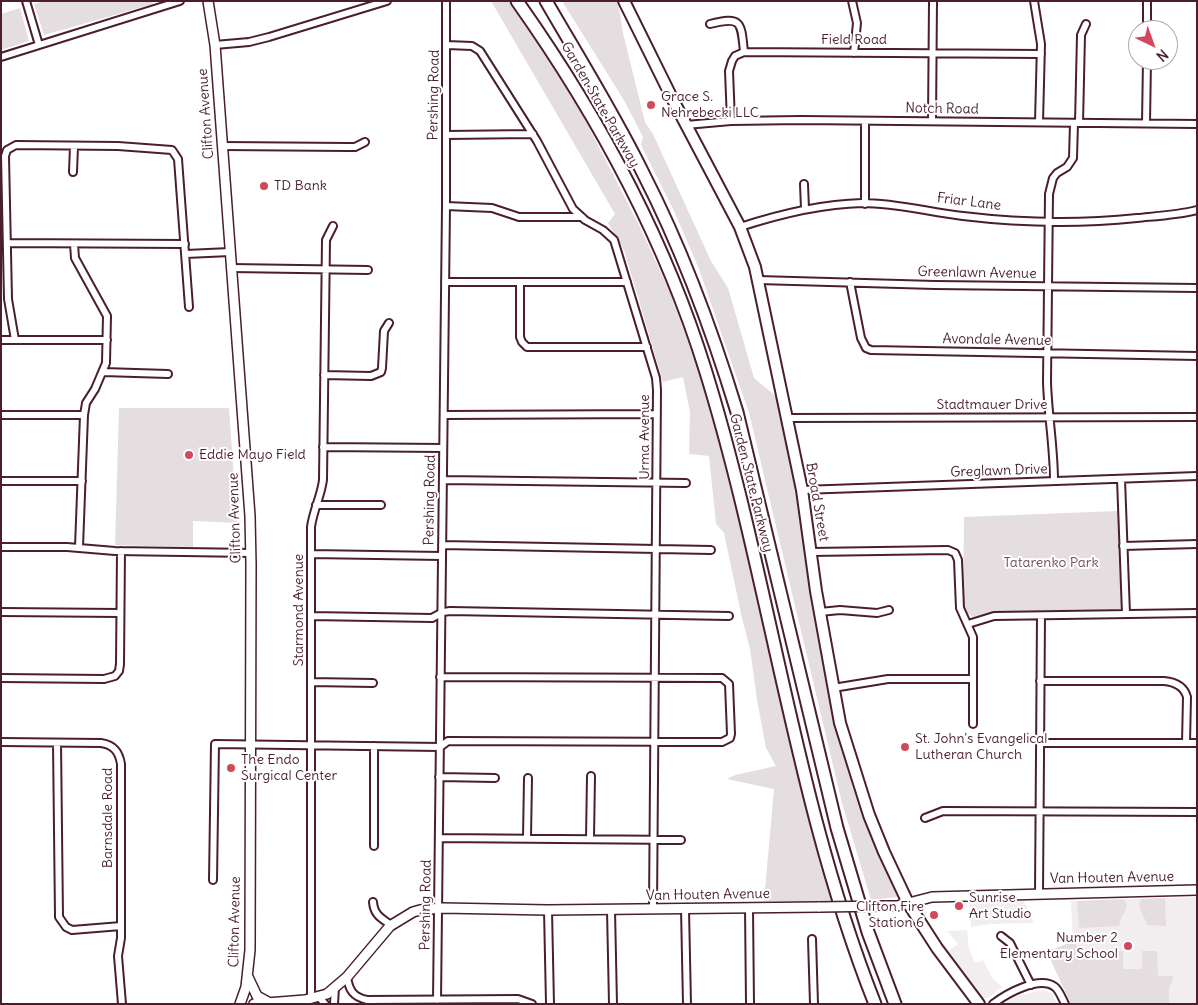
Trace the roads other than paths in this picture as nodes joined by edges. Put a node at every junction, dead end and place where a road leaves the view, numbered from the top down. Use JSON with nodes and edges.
{"nodes":[{"id":1,"x":26,"y":1,"type":"edge"},
{"id":2,"x":180,"y":1,"type":"edge"},
{"id":3,"x":208,"y":1,"type":"edge"},
{"id":4,"x":387,"y":1,"type":"edge"},
{"id":5,"x":446,"y":1,"type":"edge"},
{"id":6,"x":517,"y":1,"type":"edge"},
{"id":7,"x":546,"y":1,"type":"edge"},
{"id":8,"x":624,"y":1,"type":"edge"},
{"id":9,"x":852,"y":1,"type":"edge"},
{"id":10,"x":933,"y":1,"type":"edge"},
{"id":11,"x":1034,"y":1,"type":"edge"},
{"id":12,"x":1147,"y":1,"type":"edge"},
{"id":13,"x":160,"y":4,"type":"edge"},
{"id":14,"x":1147,"y":20,"type":"edge"},
{"id":15,"x":710,"y":24,"type":"dead end"},
{"id":16,"x":1086,"y":24,"type":"dead end"},
{"id":17,"x":40,"y":45,"type":"junction"},
{"id":18,"x":215,"y":45,"type":"junction"},
{"id":19,"x":447,"y":45,"type":"junction"},
{"id":20,"x":744,"y":52,"type":"junction"},
{"id":21,"x":854,"y":53,"type":"junction"},
{"id":22,"x":933,"y":53,"type":"junction"},
{"id":23,"x":1041,"y":54,"type":"junction"},
{"id":24,"x":1,"y":57,"type":"edge"},
{"id":25,"x":1147,"y":70,"type":"edge"},
{"id":26,"x":731,"y":121,"type":"junction"},
{"id":27,"x":865,"y":121,"type":"junction"},
{"id":28,"x":932,"y":121,"type":"junction"},
{"id":29,"x":1040,"y":122,"type":"junction"},
{"id":30,"x":1076,"y":123,"type":"junction"},
{"id":31,"x":1146,"y":123,"type":"junction"},
{"id":32,"x":1197,"y":124,"type":"edge"},
{"id":33,"x":686,"y":125,"type":"junction"},
{"id":34,"x":533,"y":134,"type":"junction"},
{"id":35,"x":446,"y":135,"type":"junction"},
{"id":36,"x":365,"y":142,"type":"dead end"},
{"id":37,"x":74,"y":146,"type":"junction"},
{"id":38,"x":223,"y":146,"type":"junction"},
{"id":39,"x":72,"y":172,"type":"dead end"},
{"id":40,"x":804,"y":184,"type":"dead end"},
{"id":41,"x":865,"y":204,"type":"junction"},
{"id":42,"x":446,"y":206,"type":"junction"},
{"id":43,"x":805,"y":209,"type":"junction"},
{"id":44,"x":1197,"y":210,"type":"edge"},
{"id":45,"x":582,"y":217,"type":"junction"},
{"id":46,"x":1050,"y":222,"type":"junction"},
{"id":47,"x":333,"y":226,"type":"dead end"},
{"id":48,"x":740,"y":227,"type":"junction"},
{"id":49,"x":8,"y":243,"type":"junction"},
{"id":50,"x":74,"y":244,"type":"junction"},
{"id":51,"x":185,"y":244,"type":"junction"},
{"id":52,"x":230,"y":252,"type":"junction"},
{"id":53,"x":186,"y":254,"type":"junction"},
{"id":54,"x":231,"y":268,"type":"junction"},
{"id":55,"x":326,"y":269,"type":"junction"},
{"id":56,"x":368,"y":270,"type":"dead end"},
{"id":57,"x":758,"y":280,"type":"junction"},
{"id":58,"x":445,"y":282,"type":"junction"},
{"id":59,"x":520,"y":282,"type":"junction"},
{"id":60,"x":627,"y":282,"type":"junction"},
{"id":61,"x":850,"y":282,"type":"junction"},
{"id":62,"x":1048,"y":286,"type":"junction"},
{"id":63,"x":1197,"y":288,"type":"edge"},
{"id":64,"x":189,"y":307,"type":"dead end"},
{"id":65,"x":389,"y":323,"type":"dead end"},
{"id":66,"x":1,"y":340,"type":"edge"},
{"id":67,"x":15,"y":340,"type":"junction"},
{"id":68,"x":107,"y":340,"type":"junction"},
{"id":69,"x":647,"y":347,"type":"junction"},
{"id":70,"x":1047,"y":353,"type":"junction"},
{"id":71,"x":1197,"y":356,"type":"edge"},
{"id":72,"x":103,"y":372,"type":"junction"},
{"id":73,"x":168,"y":374,"type":"dead end"},
{"id":74,"x":324,"y":375,"type":"junction"},
{"id":75,"x":657,"y":414,"type":"junction"},
{"id":76,"x":1,"y":415,"type":"edge"},
{"id":77,"x":444,"y":415,"type":"junction"},
{"id":78,"x":84,"y":416,"type":"junction"},
{"id":79,"x":1197,"y":417,"type":"edge"},
{"id":80,"x":787,"y":418,"type":"junction"},
{"id":81,"x":1049,"y":418,"type":"junction"},
{"id":82,"x":323,"y":447,"type":"junction"},
{"id":83,"x":443,"y":448,"type":"junction"},
{"id":84,"x":1197,"y":476,"type":"edge"},
{"id":85,"x":1121,"y":479,"type":"junction"},
{"id":86,"x":443,"y":480,"type":"junction"},
{"id":87,"x":1,"y":481,"type":"edge"},
{"id":88,"x":82,"y":481,"type":"junction"},
{"id":89,"x":1054,"y":481,"type":"junction"},
{"id":90,"x":657,"y":482,"type":"junction"},
{"id":91,"x":686,"y":483,"type":"dead end"},
{"id":92,"x":802,"y":490,"type":"junction"},
{"id":93,"x":316,"y":505,"type":"junction"},
{"id":94,"x":381,"y":505,"type":"dead end"},
{"id":95,"x":1197,"y":544,"type":"edge"},
{"id":96,"x":442,"y":545,"type":"junction"},
{"id":97,"x":1124,"y":546,"type":"junction"},
{"id":98,"x":2,"y":547,"type":"edge"},
{"id":99,"x":79,"y":547,"type":"junction"},
{"id":100,"x":656,"y":550,"type":"junction"},
{"id":101,"x":712,"y":550,"type":"dead end"},
{"id":102,"x":121,"y":551,"type":"junction"},
{"id":103,"x":811,"y":552,"type":"junction"},
{"id":104,"x":250,"y":553,"type":"junction"},
{"id":105,"x":312,"y":554,"type":"junction"},
{"id":106,"x":442,"y":556,"type":"junction"},
{"id":107,"x":889,"y":610,"type":"dead end"},
{"id":108,"x":1,"y":612,"type":"edge"},
{"id":109,"x":820,"y":612,"type":"junction"},
{"id":110,"x":120,"y":613,"type":"junction"},
{"id":111,"x":441,"y":613,"type":"junction"},
{"id":112,"x":1197,"y":613,"type":"edge"},
{"id":113,"x":1126,"y":614,"type":"junction"},
{"id":114,"x":656,"y":615,"type":"junction"},
{"id":115,"x":311,"y":616,"type":"junction"},
{"id":116,"x":730,"y":616,"type":"dead end"},
{"id":117,"x":1041,"y":616,"type":"junction"},
{"id":118,"x":968,"y":624,"type":"junction"},
{"id":119,"x":440,"y":677,"type":"junction"},
{"id":120,"x":1,"y":678,"type":"edge"},
{"id":121,"x":655,"y":678,"type":"junction"},
{"id":122,"x":973,"y":679,"type":"junction"},
{"id":123,"x":1040,"y":680,"type":"junction"},
{"id":124,"x":311,"y":682,"type":"junction"},
{"id":125,"x":373,"y":683,"type":"dead end"},
{"id":126,"x":833,"y":688,"type":"junction"},
{"id":127,"x":973,"y":724,"type":"dead end"},
{"id":128,"x":1,"y":742,"type":"edge"},
{"id":129,"x":654,"y":742,"type":"junction"},
{"id":130,"x":57,"y":743,"type":"junction"},
{"id":131,"x":1040,"y":743,"type":"junction"},
{"id":132,"x":1186,"y":743,"type":"junction"},
{"id":133,"x":1197,"y":743,"type":"edge"},
{"id":134,"x":250,"y":744,"type":"junction"},
{"id":135,"x":311,"y":745,"type":"junction"},
{"id":136,"x":374,"y":746,"type":"junction"},
{"id":137,"x":440,"y":746,"type":"junction"},
{"id":138,"x":591,"y":776,"type":"dead end"},
{"id":139,"x":439,"y":777,"type":"junction"},
{"id":140,"x":495,"y":778,"type":"dead end"},
{"id":141,"x":528,"y":778,"type":"dead end"},
{"id":142,"x":1040,"y":811,"type":"junction"},
{"id":143,"x":1197,"y":812,"type":"edge"},
{"id":144,"x":925,"y":818,"type":"dead end"},
{"id":145,"x":439,"y":838,"type":"junction"},
{"id":146,"x":527,"y":838,"type":"junction"},
{"id":147,"x":590,"y":838,"type":"junction"},
{"id":148,"x":654,"y":839,"type":"junction"},
{"id":149,"x":681,"y":840,"type":"dead end"},
{"id":150,"x":374,"y":846,"type":"dead end"},
{"id":151,"x":213,"y":880,"type":"dead end"},
{"id":152,"x":1197,"y":890,"type":"edge"},
{"id":153,"x":1039,"y":894,"type":"junction"},
{"id":154,"x":373,"y":902,"type":"dead end"},
{"id":155,"x":908,"y":903,"type":"junction"},
{"id":156,"x":438,"y":908,"type":"junction"},
{"id":157,"x":749,"y":908,"type":"junction"},
{"id":158,"x":653,"y":909,"type":"junction"},
{"id":159,"x":685,"y":909,"type":"junction"},
{"id":160,"x":548,"y":910,"type":"junction"},
{"id":161,"x":611,"y":910,"type":"junction"},
{"id":162,"x":391,"y":925,"type":"junction"},
{"id":163,"x":121,"y":926,"type":"junction"},
{"id":164,"x":1001,"y":936,"type":"dead end"},
{"id":165,"x":812,"y":939,"type":"dead end"},
{"id":166,"x":248,"y":976,"type":"junction"},
{"id":167,"x":347,"y":977,"type":"junction"},
{"id":168,"x":1031,"y":985,"type":"junction"},
{"id":169,"x":335,"y":988,"type":"junction"},
{"id":170,"x":318,"y":1000,"type":"edge"},
{"id":171,"x":437,"y":1000,"type":"junction"},
{"id":172,"x":268,"y":1002,"type":"junction"},
{"id":173,"x":122,"y":1004,"type":"edge"},
{"id":174,"x":240,"y":1004,"type":"edge"},
{"id":175,"x":254,"y":1004,"type":"edge"},
{"id":176,"x":334,"y":1004,"type":"edge"},
{"id":177,"x":532,"y":1004,"type":"edge"},
{"id":178,"x":550,"y":1004,"type":"edge"},
{"id":179,"x":613,"y":1004,"type":"edge"},
{"id":180,"x":687,"y":1004,"type":"edge"},
{"id":181,"x":750,"y":1004,"type":"edge"},
{"id":182,"x":814,"y":1004,"type":"edge"},
{"id":183,"x":875,"y":1004,"type":"edge"},
{"id":184,"x":895,"y":1004,"type":"edge"},
{"id":185,"x":979,"y":1004,"type":"edge"},
{"id":186,"x":993,"y":1004,"type":"edge"},
{"id":187,"x":1064,"y":1004,"type":"edge"}],
"edges":[{"from":1,"to":17,"type":"street"},
{"from":2,"to":13,"type":"street"},
{"from":3,"to":18,"type":"main road","name":"Clifton Avenue"},
{"from":4,"to":18,"type":"street"},
{"from":5,"to":19,"type":"street","name":"Pershing Road"},
{"from":6,"to":183,"type":"highway","name":"Garden State Parkway"},
{"from":7,"to":184,"type":"highway","name":"Garden State Parkway"},
{"from":8,"to":33,"type":"main road","name":"Broad Street"},
{"from":9,"to":21,"type":"street"},
{"from":10,"to":22,"type":"street"},
{"from":11,"to":23,"type":"street"},
{"from":12,"to":14,"type":"street"},
{"from":13,"to":17,"type":"street"},
{"from":15,"to":20,"type":"street"},
{"from":16,"to":30,"type":"street"},
{"from":17,"to":24,"type":"street"},
{"from":18,"to":38,"type":"main road","name":"Clifton Avenue"},
{"from":19,"to":34,"type":"street","name":"Urma Avenue"},
{"from":19,"to":35,"type":"street","name":"Pershing Road"},
{"from":20,"to":21,"type":"street","name":"Field Road"},
{"from":20,"to":26,"type":"street"},
{"from":21,"to":22,"type":"street","name":"Field Road"},
{"from":22,"to":23,"type":"street","name":"Field Road"},
{"from":22,"to":28,"type":"street"},
{"from":23,"to":29,"type":"street"},
{"from":25,"to":31,"type":"street"},
{"from":26,"to":27,"type":"street","name":"Notch Road"},
{"from":26,"to":33,"type":"street","name":"Notch Road"},
{"from":27,"to":28,"type":"street","name":"Notch Road"},
{"from":27,"to":41,"type":"street"},
{"from":28,"to":29,"type":"street","name":"Notch Road"},
{"from":29,"to":30,"type":"street","name":"Notch Road"},
{"from":30,"to":31,"type":"street","name":"Notch Road"},
{"from":30,"to":46,"type":"street"},
{"from":31,"to":32,"type":"street","name":"Notch Road"},
{"from":33,"to":48,"type":"main road","name":"Broad Street"},
{"from":34,"to":35,"type":"street"},
{"from":34,"to":45,"type":"street","name":"Urma Avenue"},
{"from":35,"to":42,"type":"street","name":"Pershing Road"},
{"from":36,"to":38,"type":"street"},
{"from":37,"to":39,"type":"street"},
{"from":37,"to":49,"type":"street"},
{"from":37,"to":51,"type":"street"},
{"from":38,"to":52,"type":"main road","name":"Clifton Avenue"},
{"from":40,"to":43,"type":"street"},
{"from":41,"to":43,"type":"street","name":"Friar Lane"},
{"from":41,"to":46,"type":"street","name":"Friar Lane"},
{"from":42,"to":45,"type":"street"},
{"from":42,"to":58,"type":"street","name":"Pershing Road"},
{"from":43,"to":48,"type":"street","name":"Friar Lane"},
{"from":44,"to":46,"type":"street","name":"Friar Lane"},
{"from":45,"to":60,"type":"street","name":"Urma Avenue"},
{"from":46,"to":62,"type":"street"},
{"from":47,"to":55,"type":"street","name":"Starmond Avenue"},
{"from":48,"to":57,"type":"main road","name":"Broad Street"},
{"from":49,"to":50,"type":"street"},
{"from":49,"to":67,"type":"street"},
{"from":50,"to":51,"type":"street"},
{"from":50,"to":68,"type":"street"},
{"from":51,"to":53,"type":"street"},
{"from":52,"to":53,"type":"street"},
{"from":52,"to":54,"type":"main road","name":"Clifton Avenue"},
{"from":53,"to":64,"type":"street"},
{"from":54,"to":55,"type":"street"},
{"from":54,"to":104,"type":"main road","name":"Clifton Avenue"},
{"from":55,"to":56,"type":"street"},
{"from":55,"to":74,"type":"street","name":"Starmond Avenue"},
{"from":57,"to":61,"type":"street","name":"Greenlawn Avenue"},
{"from":57,"to":80,"type":"main road","name":"Broad Street"},
{"from":58,"to":59,"type":"street"},
{"from":58,"to":77,"type":"street","name":"Pershing Road"},
{"from":59,"to":60,"type":"street"},
{"from":59,"to":69,"type":"street"},
{"from":60,"to":69,"type":"street","name":"Urma Avenue"},
{"from":61,"to":62,"type":"street","name":"Greenlawn Avenue"},
{"from":61,"to":70,"type":"street","name":"Avondale Avenue"},
{"from":62,"to":63,"type":"street","name":"Greenlawn Avenue"},
{"from":62,"to":70,"type":"street"},
{"from":65,"to":74,"type":"street"},
{"from":66,"to":67,"type":"street"},
{"from":67,"to":68,"type":"street"},
{"from":68,"to":72,"type":"street"},
{"from":69,"to":75,"type":"street","name":"Urma Avenue"},
{"from":70,"to":71,"type":"street","name":"Avondale Avenue"},
{"from":70,"to":81,"type":"street"},
{"from":72,"to":73,"type":"street"},
{"from":72,"to":78,"type":"street"},
{"from":74,"to":82,"type":"street","name":"Starmond Avenue"},
{"from":75,"to":77,"type":"street"},
{"from":75,"to":90,"type":"street","name":"Urma Avenue"},
{"from":76,"to":78,"type":"street"},
{"from":77,"to":83,"type":"street","name":"Pershing Road"},
{"from":78,"to":88,"type":"street"},
{"from":79,"to":81,"type":"street","name":"Stadtmauer Drive"},
{"from":80,"to":81,"type":"street","name":"Stadtmauer Drive"},
{"from":80,"to":92,"type":"main road","name":"Broad Street"},
{"from":81,"to":89,"type":"street"},
{"from":82,"to":83,"type":"street"},
{"from":82,"to":93,"type":"street","name":"Starmond Avenue"},
{"from":83,"to":86,"type":"street","name":"Pershing Road"},
{"from":84,"to":85,"type":"street","name":"Greglawn Drive"},
{"from":85,"to":89,"type":"street","name":"Greglawn Drive"},
{"from":85,"to":97,"type":"street"},
{"from":86,"to":90,"type":"street"},
{"from":86,"to":96,"type":"street","name":"Pershing Road"},
{"from":87,"to":88,"type":"street"},
{"from":88,"to":99,"type":"street"},
{"from":89,"to":92,"type":"street","name":"Greglawn Drive"},
{"from":90,"to":91,"type":"street"},
{"from":90,"to":100,"type":"street","name":"Urma Avenue"},
{"from":92,"to":103,"type":"main road","name":"Broad Street"},
{"from":93,"to":94,"type":"street"},
{"from":93,"to":105,"type":"street","name":"Starmond Avenue"},
{"from":95,"to":97,"type":"street"},
{"from":96,"to":100,"type":"street"},
{"from":96,"to":106,"type":"street","name":"Pershing Road"},
{"from":97,"to":113,"type":"street"},
{"from":98,"to":99,"type":"street"},
{"from":99,"to":102,"type":"street"},
{"from":100,"to":101,"type":"street"},
{"from":100,"to":114,"type":"street","name":"Urma Avenue"},
{"from":102,"to":104,"type":"street"},
{"from":102,"to":110,"type":"street"},
{"from":103,"to":109,"type":"main road","name":"Broad Street"},
{"from":103,"to":118,"type":"street"},
{"from":104,"to":134,"type":"main road","name":"Clifton Avenue"},
{"from":105,"to":106,"type":"street"},
{"from":105,"to":115,"type":"street","name":"Starmond Avenue"},
{"from":106,"to":111,"type":"street","name":"Pershing Road"},
{"from":107,"to":109,"type":"street"},
{"from":108,"to":110,"type":"street"},
{"from":109,"to":126,"type":"main road","name":"Broad Street"},
{"from":110,"to":120,"type":"street"},
{"from":111,"to":114,"type":"street"},
{"from":111,"to":115,"type":"street"},
{"from":111,"to":119,"type":"street","name":"Pershing Road"},
{"from":112,"to":113,"type":"street"},
{"from":113,"to":117,"type":"street"},
{"from":114,"to":116,"type":"street"},
{"from":114,"to":121,"type":"street","name":"Urma Avenue"},
{"from":115,"to":124,"type":"street","name":"Starmond Avenue"},
{"from":117,"to":118,"type":"street"},
{"from":117,"to":123,"type":"street"},
{"from":118,"to":122,"type":"street"},
{"from":119,"to":121,"type":"street"},
{"from":119,"to":137,"type":"street","name":"Pershing Road"},
{"from":121,"to":129,"type":"street","name":"Urma Avenue"},
{"from":121,"to":129,"type":"street"},
{"from":122,"to":126,"type":"street"},
{"from":122,"to":127,"type":"street"},
{"from":123,"to":131,"type":"street"},
{"from":123,"to":132,"type":"street"},
{"from":124,"to":125,"type":"street"},
{"from":124,"to":135,"type":"street","name":"Starmond Avenue"},
{"from":126,"to":155,"type":"main road","name":"Broad Street"},
{"from":128,"to":130,"type":"street","name":"Barnsdale Road"},
{"from":129,"to":137,"type":"street"},
{"from":129,"to":148,"type":"street","name":"Urma Avenue"},
{"from":130,"to":163,"type":"street","name":"Barnsdale Road"},
{"from":130,"to":163,"type":"street"},
{"from":131,"to":132,"type":"street"},
{"from":131,"to":142,"type":"street"},
{"from":132,"to":133,"type":"street"},
{"from":134,"to":135,"type":"street"},
{"from":134,"to":151,"type":"street"},
{"from":134,"to":166,"type":"main road","name":"Clifton Avenue"},
{"from":135,"to":136,"type":"street"},
{"from":135,"to":170,"type":"street","name":"Starmond Avenue"},
{"from":136,"to":137,"type":"street"},
{"from":136,"to":150,"type":"street"},
{"from":137,"to":139,"type":"street","name":"Pershing Road"},
{"from":138,"to":147,"type":"street"},
{"from":139,"to":140,"type":"street"},
{"from":139,"to":145,"type":"street","name":"Pershing Road"},
{"from":141,"to":146,"type":"street"},
{"from":142,"to":143,"type":"street"},
{"from":142,"to":144,"type":"street"},
{"from":142,"to":153,"type":"street"},
{"from":145,"to":146,"type":"street"},
{"from":145,"to":156,"type":"street","name":"Pershing Road"},
{"from":146,"to":147,"type":"street"},
{"from":147,"to":148,"type":"street"},
{"from":148,"to":149,"type":"street"},
{"from":148,"to":158,"type":"street","name":"Urma Avenue"},
{"from":152,"to":153,"type":"main road","name":"Van Houten Avenue"},
{"from":153,"to":155,"type":"main road","name":"Van Houten Avenue"},
{"from":154,"to":162,"type":"street"},
{"from":155,"to":157,"type":"main road","name":"Van Houten Avenue","bridge":true},
{"from":155,"to":185,"type":"main road","name":"Broad Street"},
{"from":156,"to":160,"type":"main road","name":"Van Houten Avenue"},
{"from":156,"to":162,"type":"main road","name":"Van Houten Avenue"},
{"from":156,"to":171,"type":"street","name":"Pershing Road"},
{"from":157,"to":159,"type":"main road","name":"Van Houten Avenue"},
{"from":157,"to":181,"type":"street"},
{"from":158,"to":159,"type":"main road","name":"Van Houten Avenue"},
{"from":158,"to":161,"type":"main road","name":"Van Houten Avenue"},
{"from":159,"to":180,"type":"street"},
{"from":160,"to":161,"type":"main road","name":"Van Houten Avenue"},
{"from":160,"to":178,"type":"street"},
{"from":161,"to":179,"type":"street"},
{"from":162,"to":167,"type":"main road","name":"Van Houten Avenue"},
{"from":163,"to":173,"type":"street","name":"Barnsdale Road"},
{"from":164,"to":168,"type":"street"},
{"from":165,"to":182,"type":"street"},
{"from":166,"to":172,"type":"main road"},
{"from":166,"to":174,"type":"main road","name":"Clifton Avenue"},
{"from":167,"to":169,"type":"main road","name":"Van Houten Avenue"},
{"from":167,"to":171,"type":"street"},
{"from":168,"to":186,"type":"street"},
{"from":168,"to":187,"type":"street"},
{"from":169,"to":170,"type":"main road","name":"Van Houten Avenue"},
{"from":169,"to":176,"type":"street"},
{"from":170,"to":172,"type":"main road","name":"Van Houten Avenue"},
{"from":171,"to":177,"type":"street"},
{"from":172,"to":175,"type":"main road","name":"Van Houten Avenue"}]}
